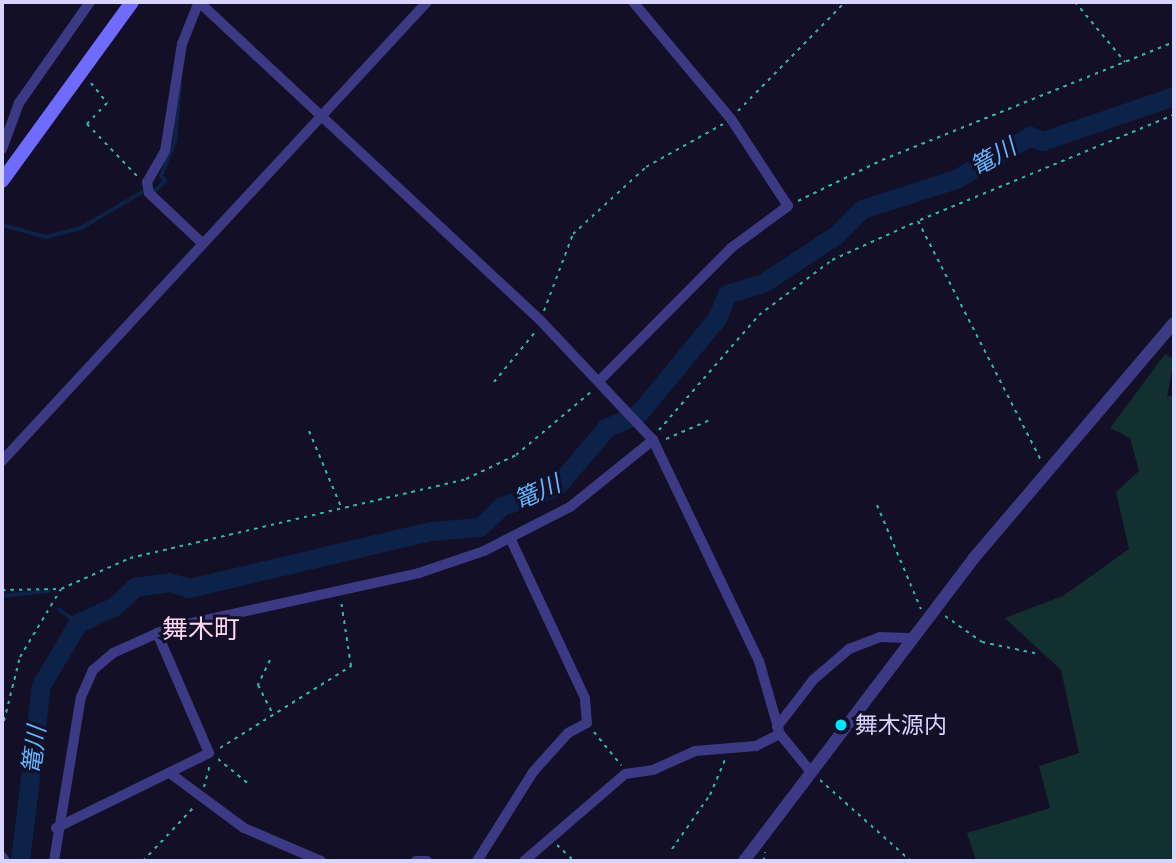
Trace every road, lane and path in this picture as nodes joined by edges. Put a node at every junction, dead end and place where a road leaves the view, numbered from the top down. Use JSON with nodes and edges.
{"nodes":[{"id":1,"x":90,"y":2,"type":"edge"},
{"id":2,"x":132,"y":2,"type":"edge"},
{"id":3,"x":427,"y":2,"type":"edge"},
{"id":4,"x":633,"y":2,"type":"edge"},
{"id":5,"x":845,"y":2,"type":"edge"},
{"id":6,"x":1075,"y":2,"type":"edge"},
{"id":7,"x":199,"y":4,"type":"edge"},
{"id":8,"x":1174,"y":42,"type":"edge"},
{"id":9,"x":1126,"y":64,"type":"junction"},
{"id":10,"x":81,"y":72,"type":"junction"},
{"id":11,"x":1174,"y":115,"type":"edge"},
{"id":12,"x":321,"y":117,"type":"junction"},
{"id":13,"x":731,"y":119,"type":"junction"},
{"id":14,"x":2,"y":149,"type":"edge"},
{"id":15,"x":2,"y":181,"type":"edge"},
{"id":16,"x":148,"y":187,"type":"junction"},
{"id":17,"x":788,"y":206,"type":"junction"},
{"id":18,"x":918,"y":221,"type":"junction"},
{"id":19,"x":202,"y":243,"type":"junction"},
{"id":20,"x":541,"y":321,"type":"junction"},
{"id":21,"x":1174,"y":323,"type":"edge"},
{"id":22,"x":494,"y":382,"type":"dead end"},
{"id":23,"x":603,"y":382,"type":"junction"},
{"id":24,"x":710,"y":420,"type":"dead end"},
{"id":25,"x":309,"y":431,"type":"dead end"},
{"id":26,"x":655,"y":442,"type":"junction"},
{"id":27,"x":2,"y":461,"type":"edge"},
{"id":28,"x":1046,"y":471,"type":"junction"},
{"id":29,"x":877,"y":505,"type":"dead end"},
{"id":30,"x":343,"y":510,"type":"junction"},
{"id":31,"x":512,"y":540,"type":"junction"},
{"id":32,"x":339,"y":588,"type":"junction"},
{"id":33,"x":61,"y":589,"type":"junction"},
{"id":34,"x":2,"y":590,"type":"edge"},
{"id":35,"x":933,"y":612,"type":"junction"},
{"id":36,"x":157,"y":633,"type":"junction"},
{"id":37,"x":914,"y":638,"type":"junction"},
{"id":38,"x":1039,"y":654,"type":"dead end"},
{"id":39,"x":270,"y":660,"type":"dead end"},
{"id":40,"x":272,"y":715,"type":"junction"},
{"id":41,"x":587,"y":723,"type":"junction"},
{"id":42,"x":2,"y":729,"type":"edge"},
{"id":43,"x":778,"y":730,"type":"junction"},
{"id":44,"x":729,"y":749,"type":"junction"},
{"id":45,"x":209,"y":753,"type":"junction"},
{"id":46,"x":811,"y":772,"type":"junction"},
{"id":47,"x":171,"y":774,"type":"junction"},
{"id":48,"x":625,"y":774,"type":"junction"},
{"id":49,"x":250,"y":785,"type":"dead end"},
{"id":50,"x":201,"y":796,"type":"junction"},
{"id":51,"x":56,"y":828,"type":"junction"},
{"id":52,"x":549,"y":838,"type":"junction"},
{"id":53,"x":672,"y":849,"type":"dead end"},
{"id":54,"x":54,"y":861,"type":"edge"},
{"id":55,"x":143,"y":861,"type":"edge"},
{"id":56,"x":321,"y":861,"type":"edge"},
{"id":57,"x":416,"y":861,"type":"edge"},
{"id":58,"x":427,"y":861,"type":"edge"},
{"id":59,"x":477,"y":861,"type":"edge"},
{"id":60,"x":524,"y":861,"type":"edge"},
{"id":61,"x":574,"y":861,"type":"edge"},
{"id":62,"x":744,"y":861,"type":"edge"},
{"id":63,"x":911,"y":861,"type":"edge"}],
"edges":[{"from":1,"to":14,"type":"street"},
{"from":2,"to":10,"type":"main road"},
{"from":3,"to":12,"type":"street"},
{"from":4,"to":13,"type":"street"},
{"from":5,"to":13,"type":"path"},
{"from":6,"to":9,"type":"path"},
{"from":7,"to":12,"type":"street"},
{"from":7,"to":16,"type":"street"},
{"from":8,"to":9,"type":"path"},
{"from":9,"to":17,"type":"path"},
{"from":10,"to":15,"type":"main road"},
{"from":10,"to":16,"type":"path"},
{"from":11,"to":18,"type":"path"},
{"from":12,"to":19,"type":"street"},
{"from":12,"to":20,"type":"street"},
{"from":13,"to":17,"type":"street"},
{"from":13,"to":20,"type":"path"},
{"from":16,"to":19,"type":"street"},
{"from":17,"to":23,"type":"street"},
{"from":18,"to":26,"type":"path"},
{"from":18,"to":28,"type":"path"},
{"from":19,"to":27,"type":"street"},
{"from":20,"to":22,"type":"path"},
{"from":20,"to":23,"type":"street"},
{"from":21,"to":28,"type":"street"},
{"from":23,"to":26,"type":"street"},
{"from":23,"to":30,"type":"path"},
{"from":24,"to":26,"type":"path"},
{"from":25,"to":30,"type":"path"},
{"from":26,"to":31,"type":"street"},
{"from":26,"to":43,"type":"street"},
{"from":28,"to":35,"type":"street"},
{"from":29,"to":35,"type":"path"},
{"from":30,"to":33,"type":"path"},
{"from":31,"to":32,"type":"street"},
{"from":31,"to":41,"type":"street"},
{"from":32,"to":36,"type":"street"},
{"from":32,"to":40,"type":"path"},
{"from":33,"to":34,"type":"path"},
{"from":33,"to":42,"type":"path"},
{"from":35,"to":37,"type":"street"},
{"from":35,"to":38,"type":"path"},
{"from":36,"to":45,"type":"street"},
{"from":36,"to":51,"type":"street"},
{"from":37,"to":43,"type":"street"},
{"from":37,"to":46,"type":"street"},
{"from":39,"to":40,"type":"path"},
{"from":40,"to":45,"type":"path"},
{"from":41,"to":48,"type":"path"},
{"from":41,"to":59,"type":"street"},
{"from":43,"to":44,"type":"street"},
{"from":43,"to":46,"type":"street"},
{"from":44,"to":48,"type":"street"},
{"from":44,"to":53,"type":"path"},
{"from":45,"to":47,"type":"street"},
{"from":46,"to":62,"type":"street"},
{"from":46,"to":63,"type":"path"},
{"from":47,"to":50,"type":"street"},
{"from":47,"to":51,"type":"street"},
{"from":48,"to":52,"type":"street"},
{"from":49,"to":50,"type":"path"},
{"from":50,"to":55,"type":"path"},
{"from":50,"to":56,"type":"street"},
{"from":51,"to":54,"type":"street"},
{"from":52,"to":60,"type":"street"},
{"from":52,"to":61,"type":"path"},
{"from":57,"to":58,"type":"street"}]}
